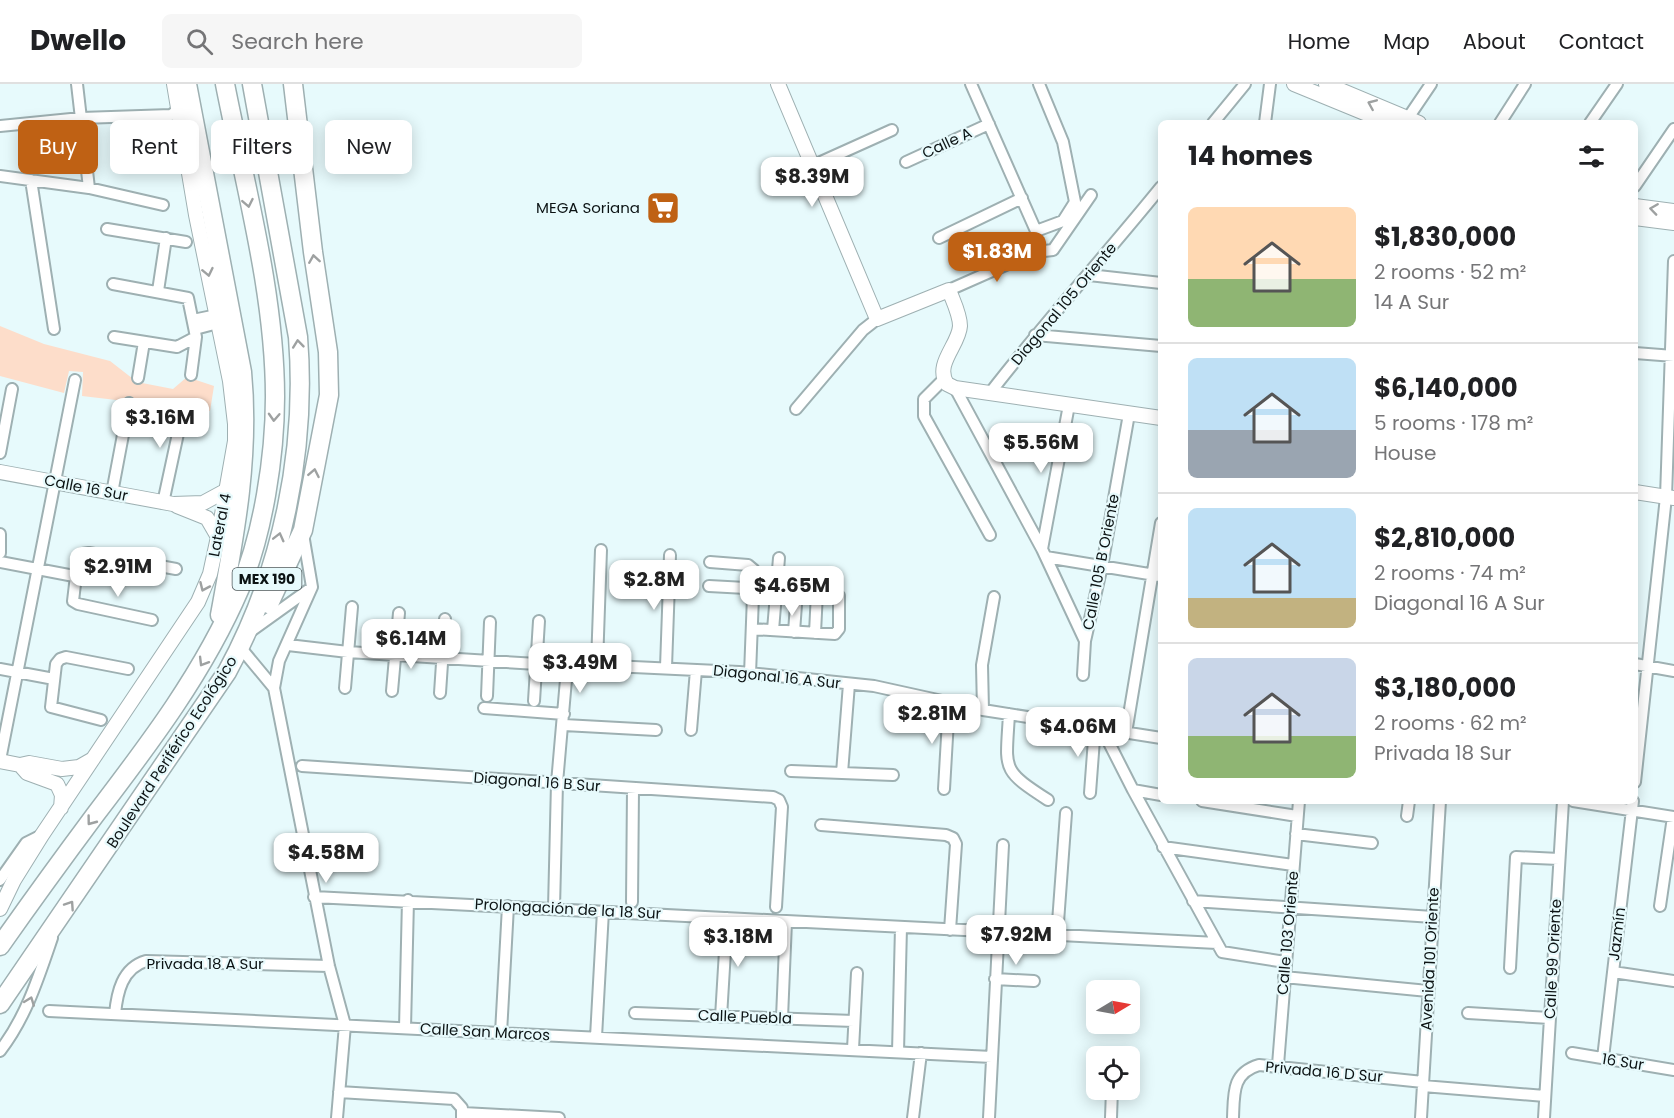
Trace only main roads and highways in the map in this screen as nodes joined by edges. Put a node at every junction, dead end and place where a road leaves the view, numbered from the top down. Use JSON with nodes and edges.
{"nodes":[{"id":1,"x":225,"y":84,"type":"edge"},
{"id":2,"x":252,"y":84,"type":"edge"},
{"id":3,"x":292,"y":84,"type":"edge"},
{"id":4,"x":178,"y":85,"type":"edge"},
{"id":5,"x":216,"y":641,"type":"junction"},
{"id":6,"x":243,"y":641,"type":"junction"},
{"id":7,"x":0,"y":946,"type":"edge"},
{"id":8,"x":0,"y":1004,"type":"edge"}],
"edges":[{"from":1,"to":5,"type":"highway","name":"Boulevard Periférico Ecológico","number":"MEX 190","one_way":true},
{"from":6,"to":2,"type":"highway","name":"Boulevard Periférico Ecológico","number":"MEX 190","one_way":true},
{"from":6,"to":3,"type":"highway","one_way":true},
{"from":4,"to":5,"type":"highway"},
{"from":5,"to":7,"type":"highway","name":"Boulevard Periférico Ecológico","number":"MEX 190","one_way":true},
{"from":8,"to":6,"type":"highway","name":"Boulevard Periférico Ecológico","number":"MEX 190","one_way":true}]}
